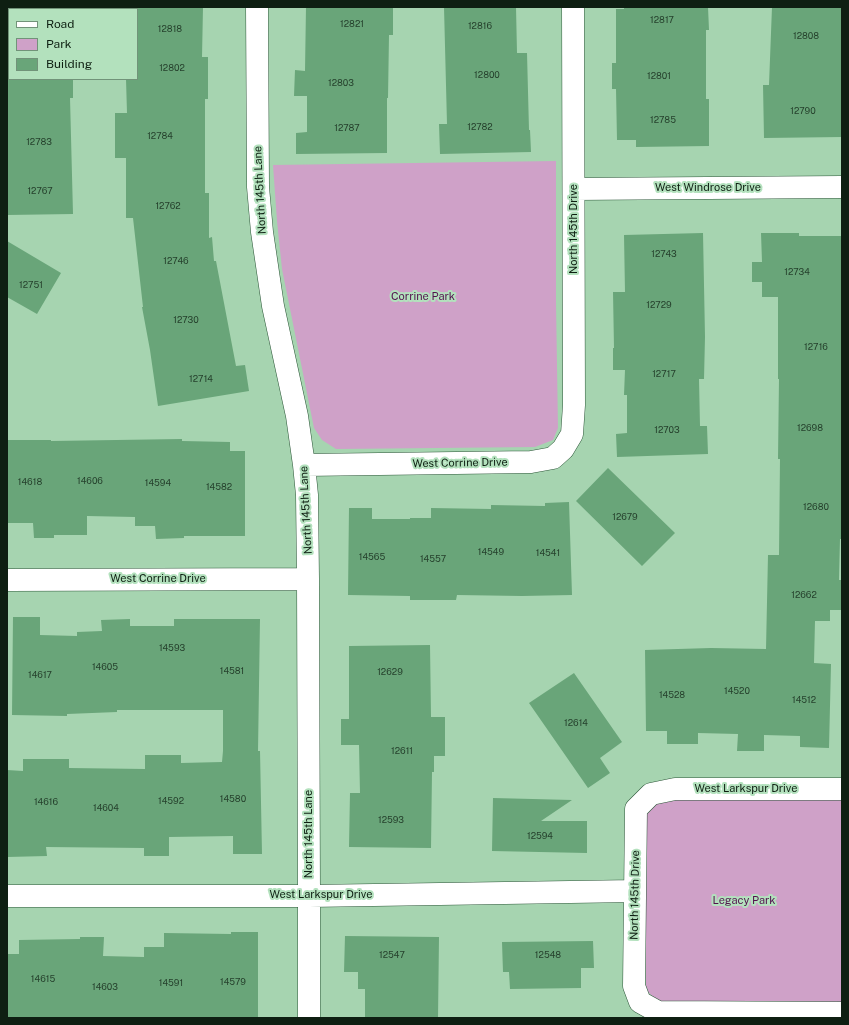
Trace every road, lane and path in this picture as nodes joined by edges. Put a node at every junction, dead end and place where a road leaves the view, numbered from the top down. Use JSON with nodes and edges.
{"nodes":[{"id":1,"x":257,"y":7,"type":"edge"},
{"id":2,"x":573,"y":7,"type":"edge"},
{"id":3,"x":842,"y":187,"type":"edge"},
{"id":4,"x":574,"y":189,"type":"junction"},
{"id":5,"x":563,"y":449,"type":"joint"},
{"id":6,"x":304,"y":465,"type":"junction"},
{"id":7,"x":308,"y":579,"type":"junction"},
{"id":8,"x":7,"y":580,"type":"edge"},
{"id":9,"x":842,"y":789,"type":"edge"},
{"id":10,"x":651,"y":794,"type":"joint"},
{"id":11,"x":635,"y":891,"type":"junction"},
{"id":12,"x":7,"y":896,"type":"edge"},
{"id":13,"x":309,"y":896,"type":"junction"},
{"id":14,"x":835,"y":1015,"type":"edge"},
{"id":15,"x":309,"y":1018,"type":"edge"}],
"edges":[{"from":1,"to":6,"type":"street","name":"North 145th Lane"},
{"from":2,"to":4,"type":"street","name":"North 145th Drive"},
{"from":3,"to":4,"type":"street","name":"West Windrose Drive"},
{"from":4,"to":5,"type":"street","name":"North 145th Drive"},
{"from":5,"to":6,"type":"street","name":"West Corrine Drive"},
{"from":6,"to":7,"type":"street","name":"North 145th Lane"},
{"from":7,"to":8,"type":"street","name":"West Corrine Drive"},
{"from":7,"to":13,"type":"street","name":"North 145th Lane"},
{"from":9,"to":10,"type":"street","name":"West Larkspur Drive"},
{"from":10,"to":11,"type":"street","name":"North 145th Drive"},
{"from":11,"to":13,"type":"street","name":"West Larkspur Drive"},
{"from":11,"to":14,"type":"street","name":"North 145th Drive"},
{"from":12,"to":13,"type":"street","name":"West Larkspur Drive"},
{"from":13,"to":15,"type":"street","name":"North 145th Lane"}]}
